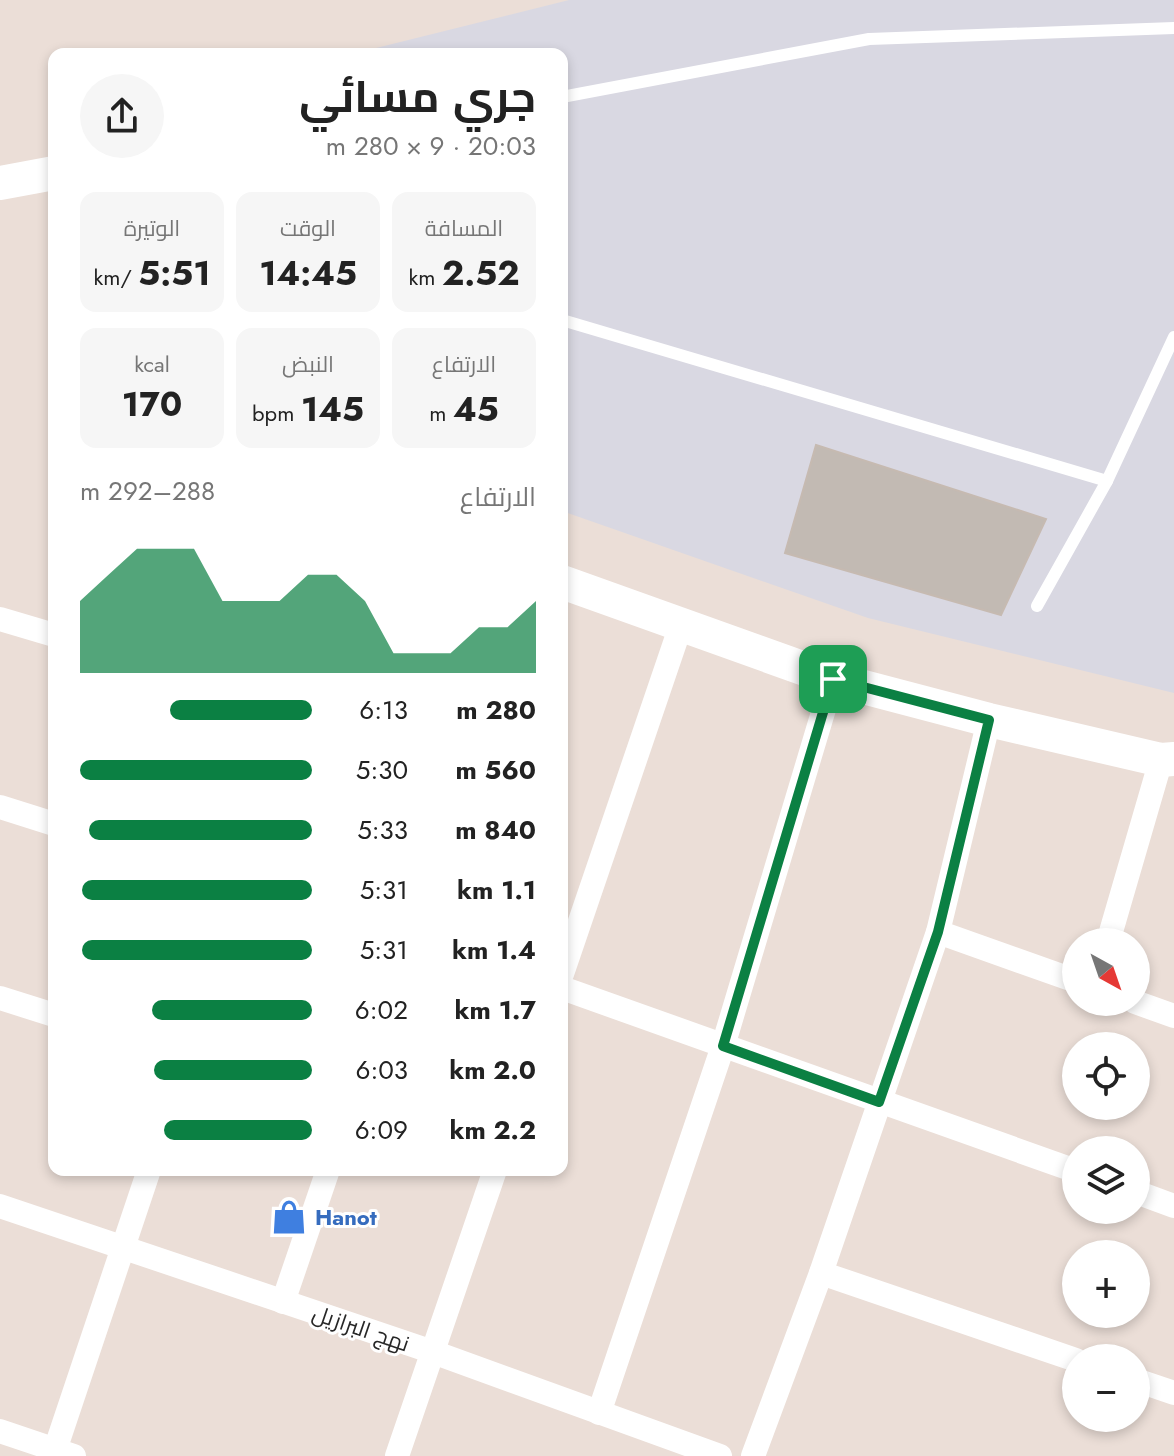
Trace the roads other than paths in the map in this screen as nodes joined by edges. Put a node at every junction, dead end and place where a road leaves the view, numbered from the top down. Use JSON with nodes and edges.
{"nodes":[{"id":1,"x":1174,"y":28,"type":"edge"},
{"id":2,"x":568,"y":96,"type":"edge"},
{"id":3,"x":48,"y":174,"type":"edge"},
{"id":4,"x":0,"y":183,"type":"edge"},
{"id":5,"x":568,"y":322,"type":"edge"},
{"id":6,"x":1174,"y":337,"type":"edge"},
{"id":7,"x":1107,"y":481,"type":"junction"},
{"id":8,"x":568,"y":584,"type":"edge"},
{"id":9,"x":1037,"y":606,"type":"dead end"},
{"id":10,"x":0,"y":619,"type":"edge"},
{"id":11,"x":681,"y":625,"type":"junction"},
{"id":12,"x":48,"y":633,"type":"edge"},
{"id":13,"x":833,"y":679,"type":"junction"},
{"id":14,"x":989,"y":720,"type":"junction"},
{"id":15,"x":1167,"y":759,"type":"edge"},
{"id":16,"x":0,"y":807,"type":"edge"},
{"id":17,"x":48,"y":822,"type":"edge"},
{"id":18,"x":1113,"y":928,"type":"edge"},
{"id":19,"x":938,"y":932,"type":"junction"},
{"id":20,"x":568,"y":956,"type":"edge"},
{"id":21,"x":1062,"y":976,"type":"edge"},
{"id":22,"x":568,"y":990,"type":"edge"},
{"id":23,"x":0,"y":998,"type":"edge"},
{"id":24,"x":1150,"y":1007,"type":"edge"},
{"id":25,"x":48,"y":1013,"type":"edge"},
{"id":26,"x":1174,"y":1016,"type":"edge"},
{"id":27,"x":723,"y":1046,"type":"junction"},
{"id":28,"x":879,"y":1102,"type":"junction"},
{"id":29,"x":1062,"y":1166,"type":"edge"},
{"id":30,"x":147,"y":1176,"type":"edge"},
{"id":31,"x":326,"y":1176,"type":"edge"},
{"id":32,"x":493,"y":1176,"type":"edge"},
{"id":33,"x":1150,"y":1197,"type":"edge"},
{"id":34,"x":0,"y":1206,"type":"edge"},
{"id":35,"x":1174,"y":1206,"type":"edge"},
{"id":36,"x":123,"y":1250,"type":"junction"},
{"id":37,"x":821,"y":1273,"type":"junction"},
{"id":38,"x":283,"y":1302,"type":"junction"},
{"id":39,"x":433,"y":1352,"type":"junction"},
{"id":40,"x":1062,"y":1355,"type":"edge"},
{"id":41,"x":1150,"y":1385,"type":"edge"},
{"id":42,"x":1174,"y":1393,"type":"edge"},
{"id":43,"x":599,"y":1413,"type":"junction"},
{"id":44,"x":0,"y":1431,"type":"edge"},
{"id":45,"x":61,"y":1454,"type":"edge"},
{"id":46,"x":397,"y":1456,"type":"edge"},
{"id":47,"x":720,"y":1456,"type":"edge"},
{"id":48,"x":753,"y":1456,"type":"edge"}],
"edges":[{"from":1,"to":2,"type":"lane"},
{"from":3,"to":4,"type":"street"},
{"from":5,"to":7,"type":"lane"},
{"from":6,"to":7,"type":"lane"},
{"from":7,"to":9,"type":"lane"},
{"from":8,"to":11,"type":"street"},
{"from":10,"to":12,"type":"street"},
{"from":11,"to":13,"type":"street"},
{"from":11,"to":20,"type":"street"},
{"from":13,"to":14,"type":"street"},
{"from":13,"to":27,"type":"street"},
{"from":14,"to":15,"type":"street"},
{"from":14,"to":19,"type":"street"},
{"from":15,"to":18,"type":"street"},
{"from":16,"to":17,"type":"street"},
{"from":19,"to":21,"type":"street"},
{"from":19,"to":28,"type":"street"},
{"from":22,"to":27,"type":"street"},
{"from":23,"to":25,"type":"street"},
{"from":24,"to":26,"type":"street"},
{"from":27,"to":28,"type":"street"},
{"from":27,"to":43,"type":"street"},
{"from":28,"to":29,"type":"street"},
{"from":28,"to":37,"type":"street"},
{"from":30,"to":36,"type":"street"},
{"from":31,"to":38,"type":"street"},
{"from":32,"to":39,"type":"street"},
{"from":33,"to":35,"type":"street"},
{"from":34,"to":36,"type":"street","name":"نهج البرازيل"},
{"from":36,"to":38,"type":"street","name":"نهج البرازيل"},
{"from":36,"to":45,"type":"street"},
{"from":37,"to":40,"type":"street"},
{"from":37,"to":48,"type":"street"},
{"from":38,"to":39,"type":"street","name":"نهج البرازيل"},
{"from":39,"to":43,"type":"street","name":"نهج البرازيل"},
{"from":39,"to":46,"type":"street"},
{"from":41,"to":42,"type":"street"},
{"from":43,"to":47,"type":"street","name":"نهج البرازيل"},
{"from":44,"to":45,"type":"street"}]}
